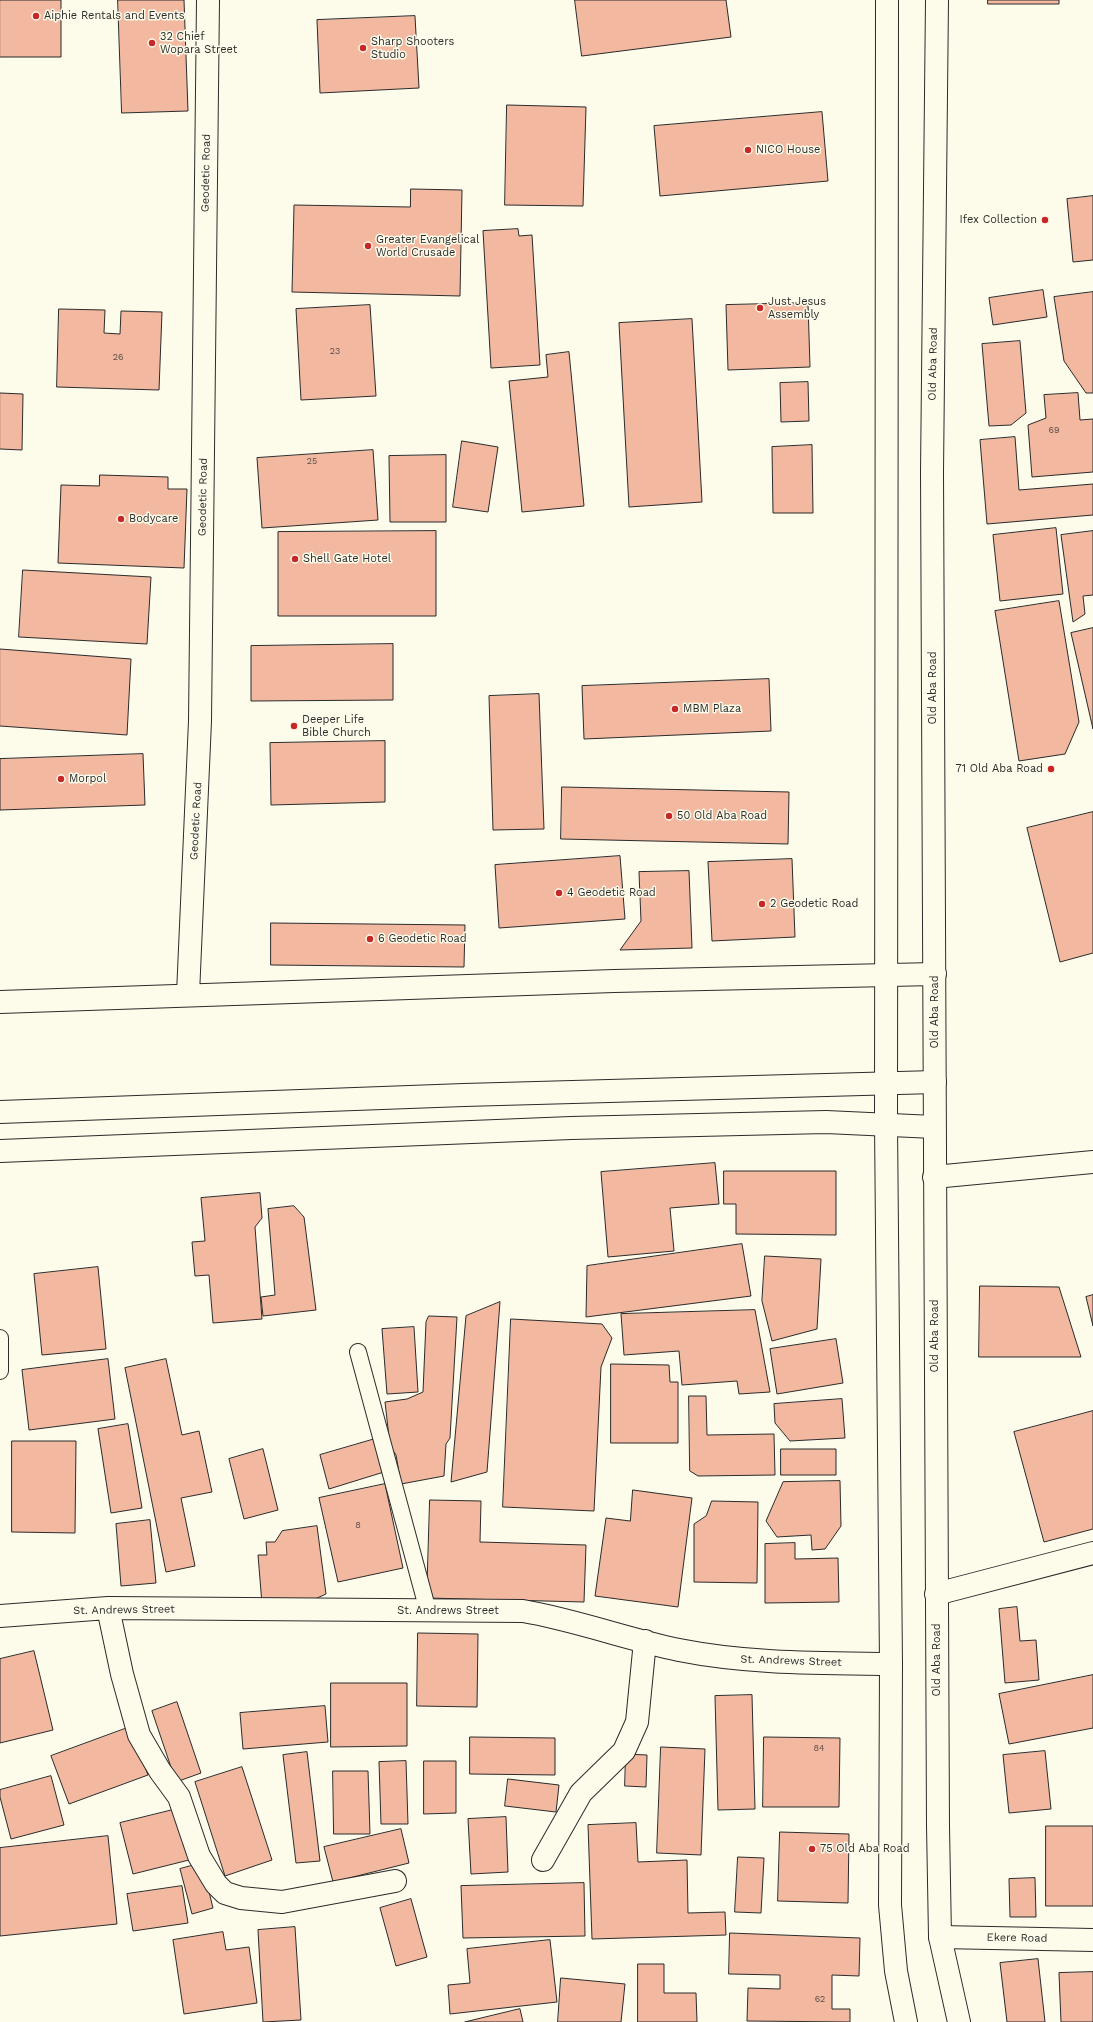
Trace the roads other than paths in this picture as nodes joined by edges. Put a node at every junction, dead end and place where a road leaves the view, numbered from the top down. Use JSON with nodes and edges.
{"nodes":[{"id":1,"x":208,"y":0,"type":"edge"},
{"id":2,"x":887,"y":0,"type":"edge"},
{"id":3,"x":937,"y":0,"type":"edge"},
{"id":4,"x":935,"y":974,"type":"junction"},
{"id":5,"x":887,"y":975,"type":"junction"},
{"id":6,"x":188,"y":994,"type":"junction"},
{"id":7,"x":0,"y":1002,"type":"edge"},
{"id":8,"x":935,"y":1082,"type":"junction"},
{"id":9,"x":886,"y":1084,"type":"junction"},
{"id":10,"x":0,"y":1112,"type":"edge"},
{"id":11,"x":886,"y":1124,"type":"junction"},
{"id":12,"x":934,"y":1127,"type":"junction"},
{"id":13,"x":0,"y":1151,"type":"edge"},
{"id":14,"x":1093,"y":1162,"type":"edge"},
{"id":15,"x":934,"y":1177,"type":"junction"},
{"id":16,"x":0,"y":1338,"type":"edge"},
{"id":17,"x":358,"y":1352,"type":"dead end"},
{"id":18,"x":0,"y":1370,"type":"edge"},
{"id":19,"x":1093,"y":1553,"type":"edge"},
{"id":20,"x":936,"y":1594,"type":"junction"},
{"id":21,"x":108,"y":1608,"type":"junction"},
{"id":22,"x":428,"y":1611,"type":"junction"},
{"id":23,"x":0,"y":1616,"type":"edge"},
{"id":24,"x":645,"y":1641,"type":"junction"},
{"id":25,"x":891,"y":1664,"type":"junction"},
{"id":26,"x":543,"y":1860,"type":"dead end"},
{"id":27,"x":396,"y":1881,"type":"dead end"},
{"id":28,"x":940,"y":1937,"type":"junction"},
{"id":29,"x":1093,"y":1940,"type":"edge"},
{"id":30,"x":906,"y":2022,"type":"edge"},
{"id":31,"x":959,"y":2022,"type":"edge"}],
"edges":[{"from":1,"to":6,"type":"street","name":"Geodetic Road"},
{"from":2,"to":5,"type":"street"},
{"from":3,"to":4,"type":"street","name":"Old Aba Road"},
{"from":4,"to":5,"type":"street"},
{"from":4,"to":8,"type":"street","name":"Old Aba Road"},
{"from":5,"to":6,"type":"street"},
{"from":5,"to":9,"type":"street"},
{"from":6,"to":7,"type":"street"},
{"from":8,"to":9,"type":"street"},
{"from":8,"to":12,"type":"street","name":"Old Aba Road"},
{"from":9,"to":10,"type":"street"},
{"from":9,"to":11,"type":"street"},
{"from":11,"to":12,"type":"street"},
{"from":11,"to":13,"type":"street"},
{"from":11,"to":25,"type":"street"},
{"from":12,"to":15,"type":"street","name":"Old Aba Road"},
{"from":14,"to":15,"type":"street"},
{"from":15,"to":20,"type":"street","name":"Old Aba Road"},
{"from":16,"to":18,"type":"lane"},
{"from":17,"to":22,"type":"lane"},
{"from":19,"to":20,"type":"street"},
{"from":20,"to":28,"type":"street","name":"Old Aba Road"},
{"from":21,"to":22,"type":"street","name":"St. Andrews Street"},
{"from":21,"to":23,"type":"street","name":"St. Andrews Street"},
{"from":21,"to":27,"type":"street"},
{"from":22,"to":24,"type":"street","name":"St. Andrews Street"},
{"from":24,"to":25,"type":"street","name":"St. Andrews Street"},
{"from":24,"to":26,"type":"street"},
{"from":25,"to":30,"type":"street"},
{"from":28,"to":29,"type":"street","name":"Ekere Road"},
{"from":28,"to":31,"type":"street","name":"Old Aba Road"}]}
